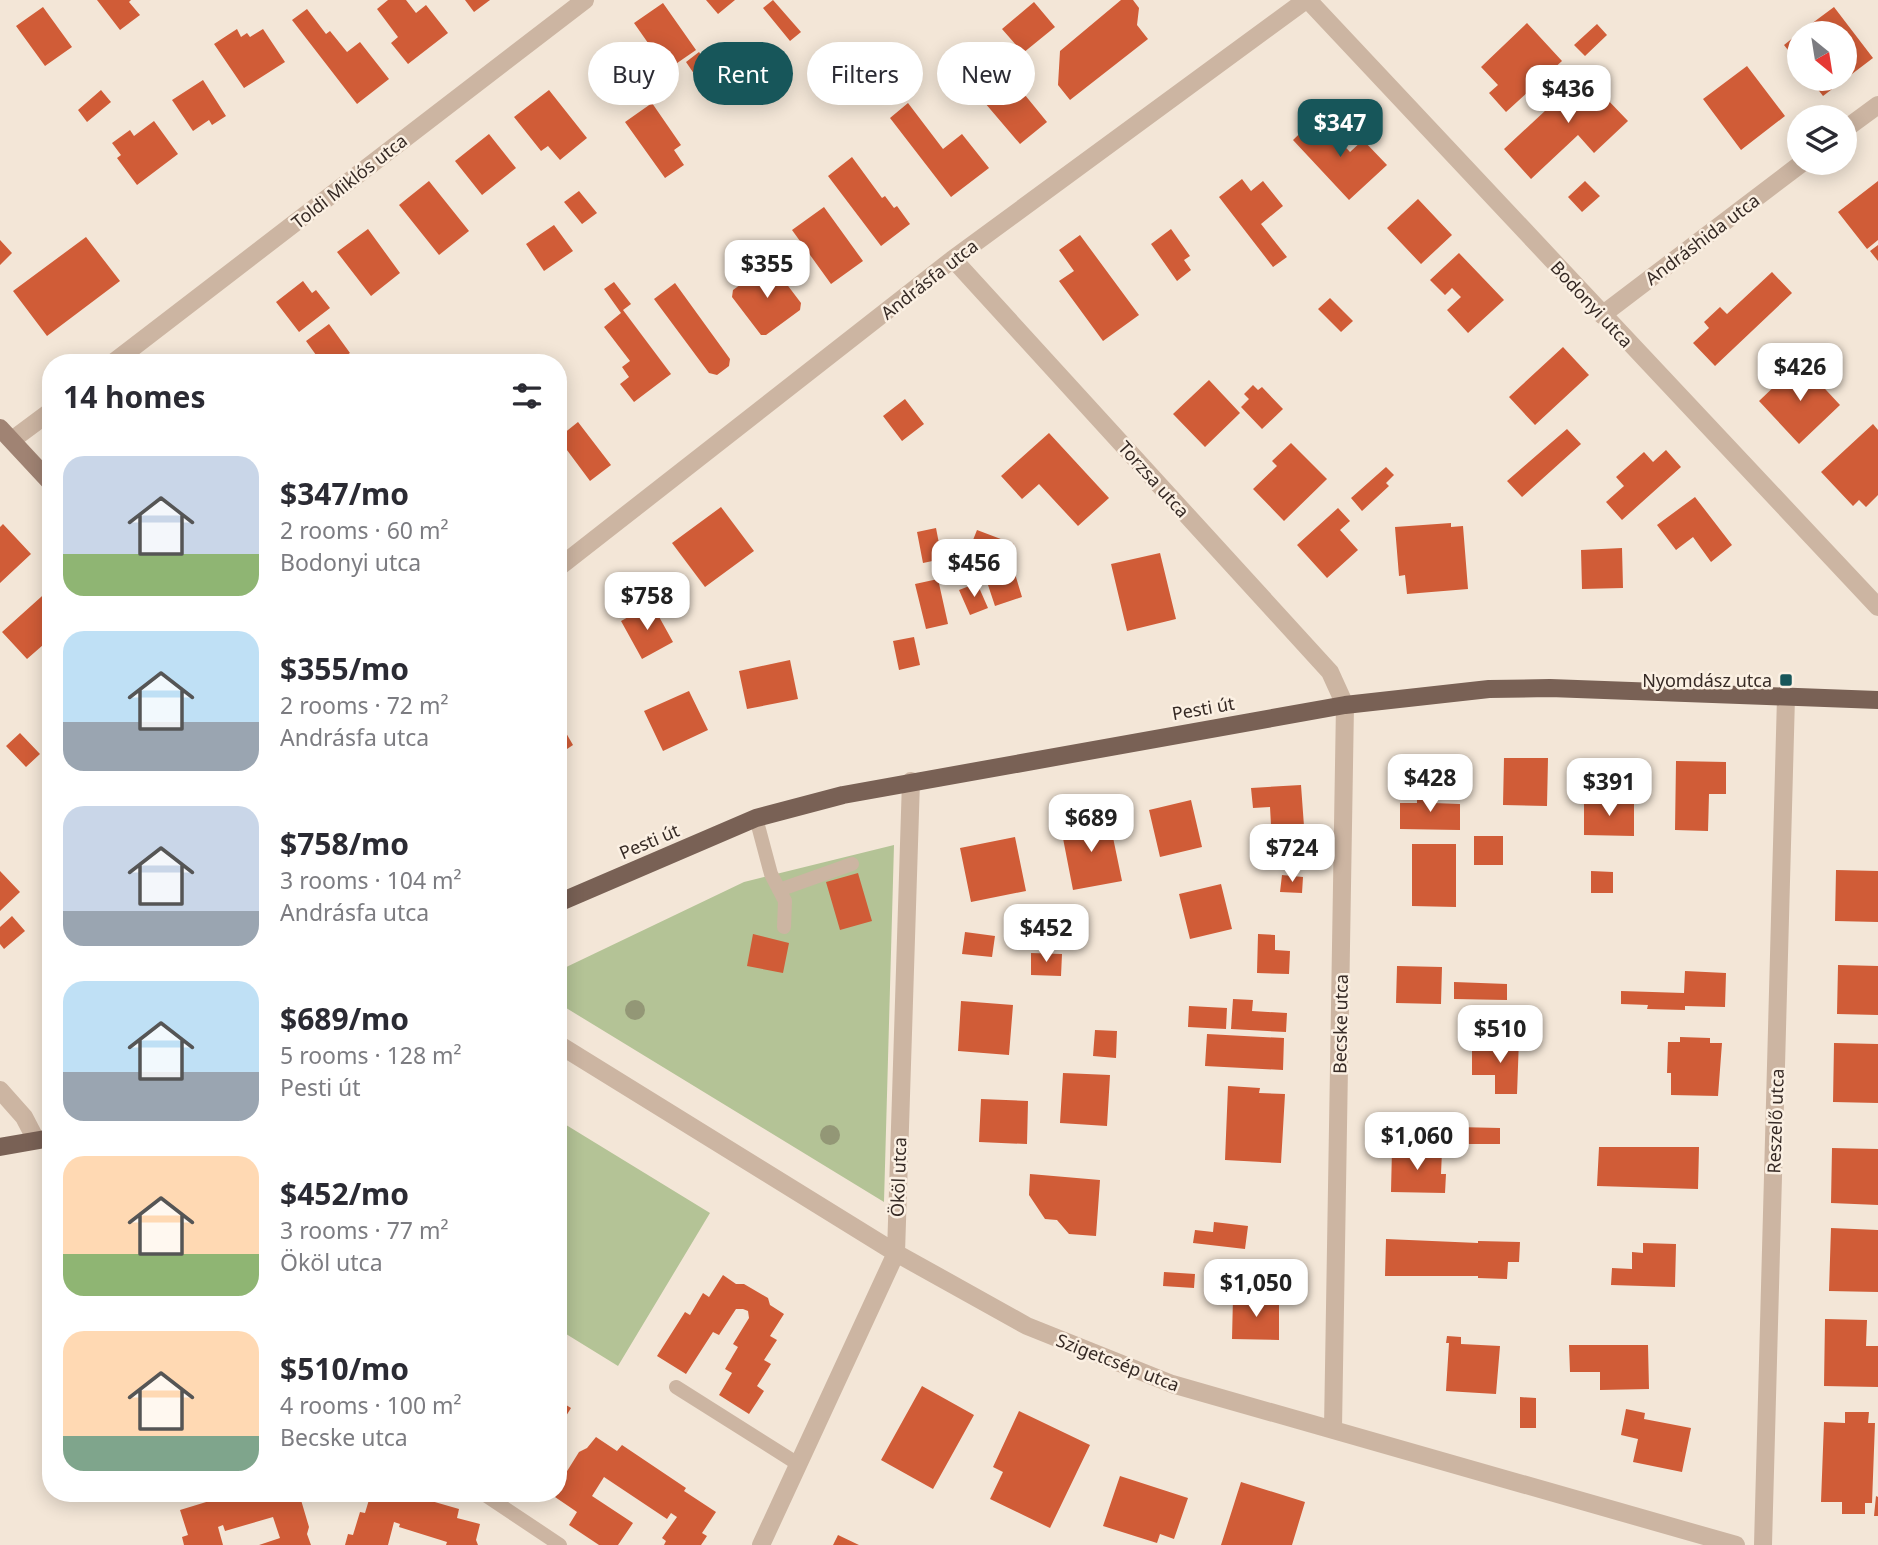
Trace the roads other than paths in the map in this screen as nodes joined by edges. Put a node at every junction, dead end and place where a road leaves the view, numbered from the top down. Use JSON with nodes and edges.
{"nodes":[{"id":1,"x":585,"y":0,"type":"edge"},
{"id":2,"x":1307,"y":0,"type":"edge"},
{"id":3,"x":1878,"y":105,"type":"edge"},
{"id":4,"x":1857,"y":120,"type":"edge"},
{"id":5,"x":1787,"y":174,"type":"edge"},
{"id":6,"x":953,"y":259,"type":"junction"},
{"id":7,"x":1602,"y":315,"type":"junction"},
{"id":8,"x":124,"y":354,"type":"edge"},
{"id":9,"x":42,"y":416,"type":"edge"},
{"id":10,"x":6,"y":434,"type":"edge"},
{"id":11,"x":42,"y":473,"type":"edge"},
{"id":12,"x":567,"y":561,"type":"edge"},
{"id":13,"x":1878,"y":607,"type":"edge"},
{"id":14,"x":1786,"y":697,"type":"junction"},
{"id":15,"x":1878,"y":700,"type":"edge"},
{"id":16,"x":1345,"y":705,"type":"junction"},
{"id":17,"x":911,"y":780,"type":"junction"},
{"id":18,"x":756,"y":818,"type":"junction"},
{"id":19,"x":852,"y":864,"type":"dead end"},
{"id":20,"x":779,"y":890,"type":"junction"},
{"id":21,"x":567,"y":899,"type":"edge"},
{"id":22,"x":784,"y":927,"type":"dead end"},
{"id":23,"x":567,"y":1050,"type":"edge"},
{"id":24,"x":0,"y":1090,"type":"edge"},
{"id":25,"x":42,"y":1138,"type":"edge"},
{"id":26,"x":42,"y":1139,"type":"edge"},
{"id":27,"x":0,"y":1147,"type":"edge"},
{"id":28,"x":896,"y":1253,"type":"junction"},
{"id":29,"x":676,"y":1387,"type":"dead end"},
{"id":30,"x":1333,"y":1429,"type":"junction"},
{"id":31,"x":798,"y":1464,"type":"junction"},
{"id":32,"x":496,"y":1502,"type":"edge"},
{"id":33,"x":560,"y":1545,"type":"edge"},
{"id":34,"x":761,"y":1545,"type":"edge"},
{"id":35,"x":1736,"y":1545,"type":"edge"},
{"id":36,"x":1763,"y":1545,"type":"edge"}],
"edges":[{"from":1,"to":8,"type":"street","name":"Toldi Miklós utca"},
{"from":2,"to":6,"type":"street","name":"Andrásfa utca"},
{"from":2,"to":7,"type":"street","name":"Bodonyi utca"},
{"from":3,"to":4,"type":"street"},
{"from":5,"to":7,"type":"street","name":"Andráshida utca"},
{"from":6,"to":12,"type":"street","name":"Andrásfa utca"},
{"from":6,"to":16,"type":"street","name":"Torzsa utca"},
{"from":7,"to":13,"type":"street","name":"Bodonyi utca"},
{"from":9,"to":10,"type":"street"},
{"from":10,"to":11,"type":"street"},
{"from":14,"to":15,"type":"main road","name":"Pesti út"},
{"from":14,"to":16,"type":"main road","name":"Pesti út"},
{"from":14,"to":36,"type":"street","name":"Reszelő utca"},
{"from":16,"to":17,"type":"main road","name":"Pesti út"},
{"from":16,"to":30,"type":"street","name":"Becske utca"},
{"from":17,"to":18,"type":"main road","name":"Pesti út"},
{"from":17,"to":28,"type":"street","name":"Ököl utca"},
{"from":18,"to":20,"type":"lane"},
{"from":18,"to":21,"type":"main road","name":"Pesti út"},
{"from":19,"to":20,"type":"lane"},
{"from":20,"to":22,"type":"lane"},
{"from":23,"to":28,"type":"street","name":"Szigetcsép utca"},
{"from":24,"to":25,"type":"street"},
{"from":26,"to":27,"type":"main road"},
{"from":28,"to":30,"type":"street","name":"Szigetcsép utca"},
{"from":28,"to":31,"type":"street","name":"Ököl utca"},
{"from":29,"to":31,"type":"lane"},
{"from":30,"to":35,"type":"street","name":"Szigetcsép utca"},
{"from":31,"to":34,"type":"street","name":"Ököl utca"},
{"from":32,"to":33,"type":"lane"}]}
